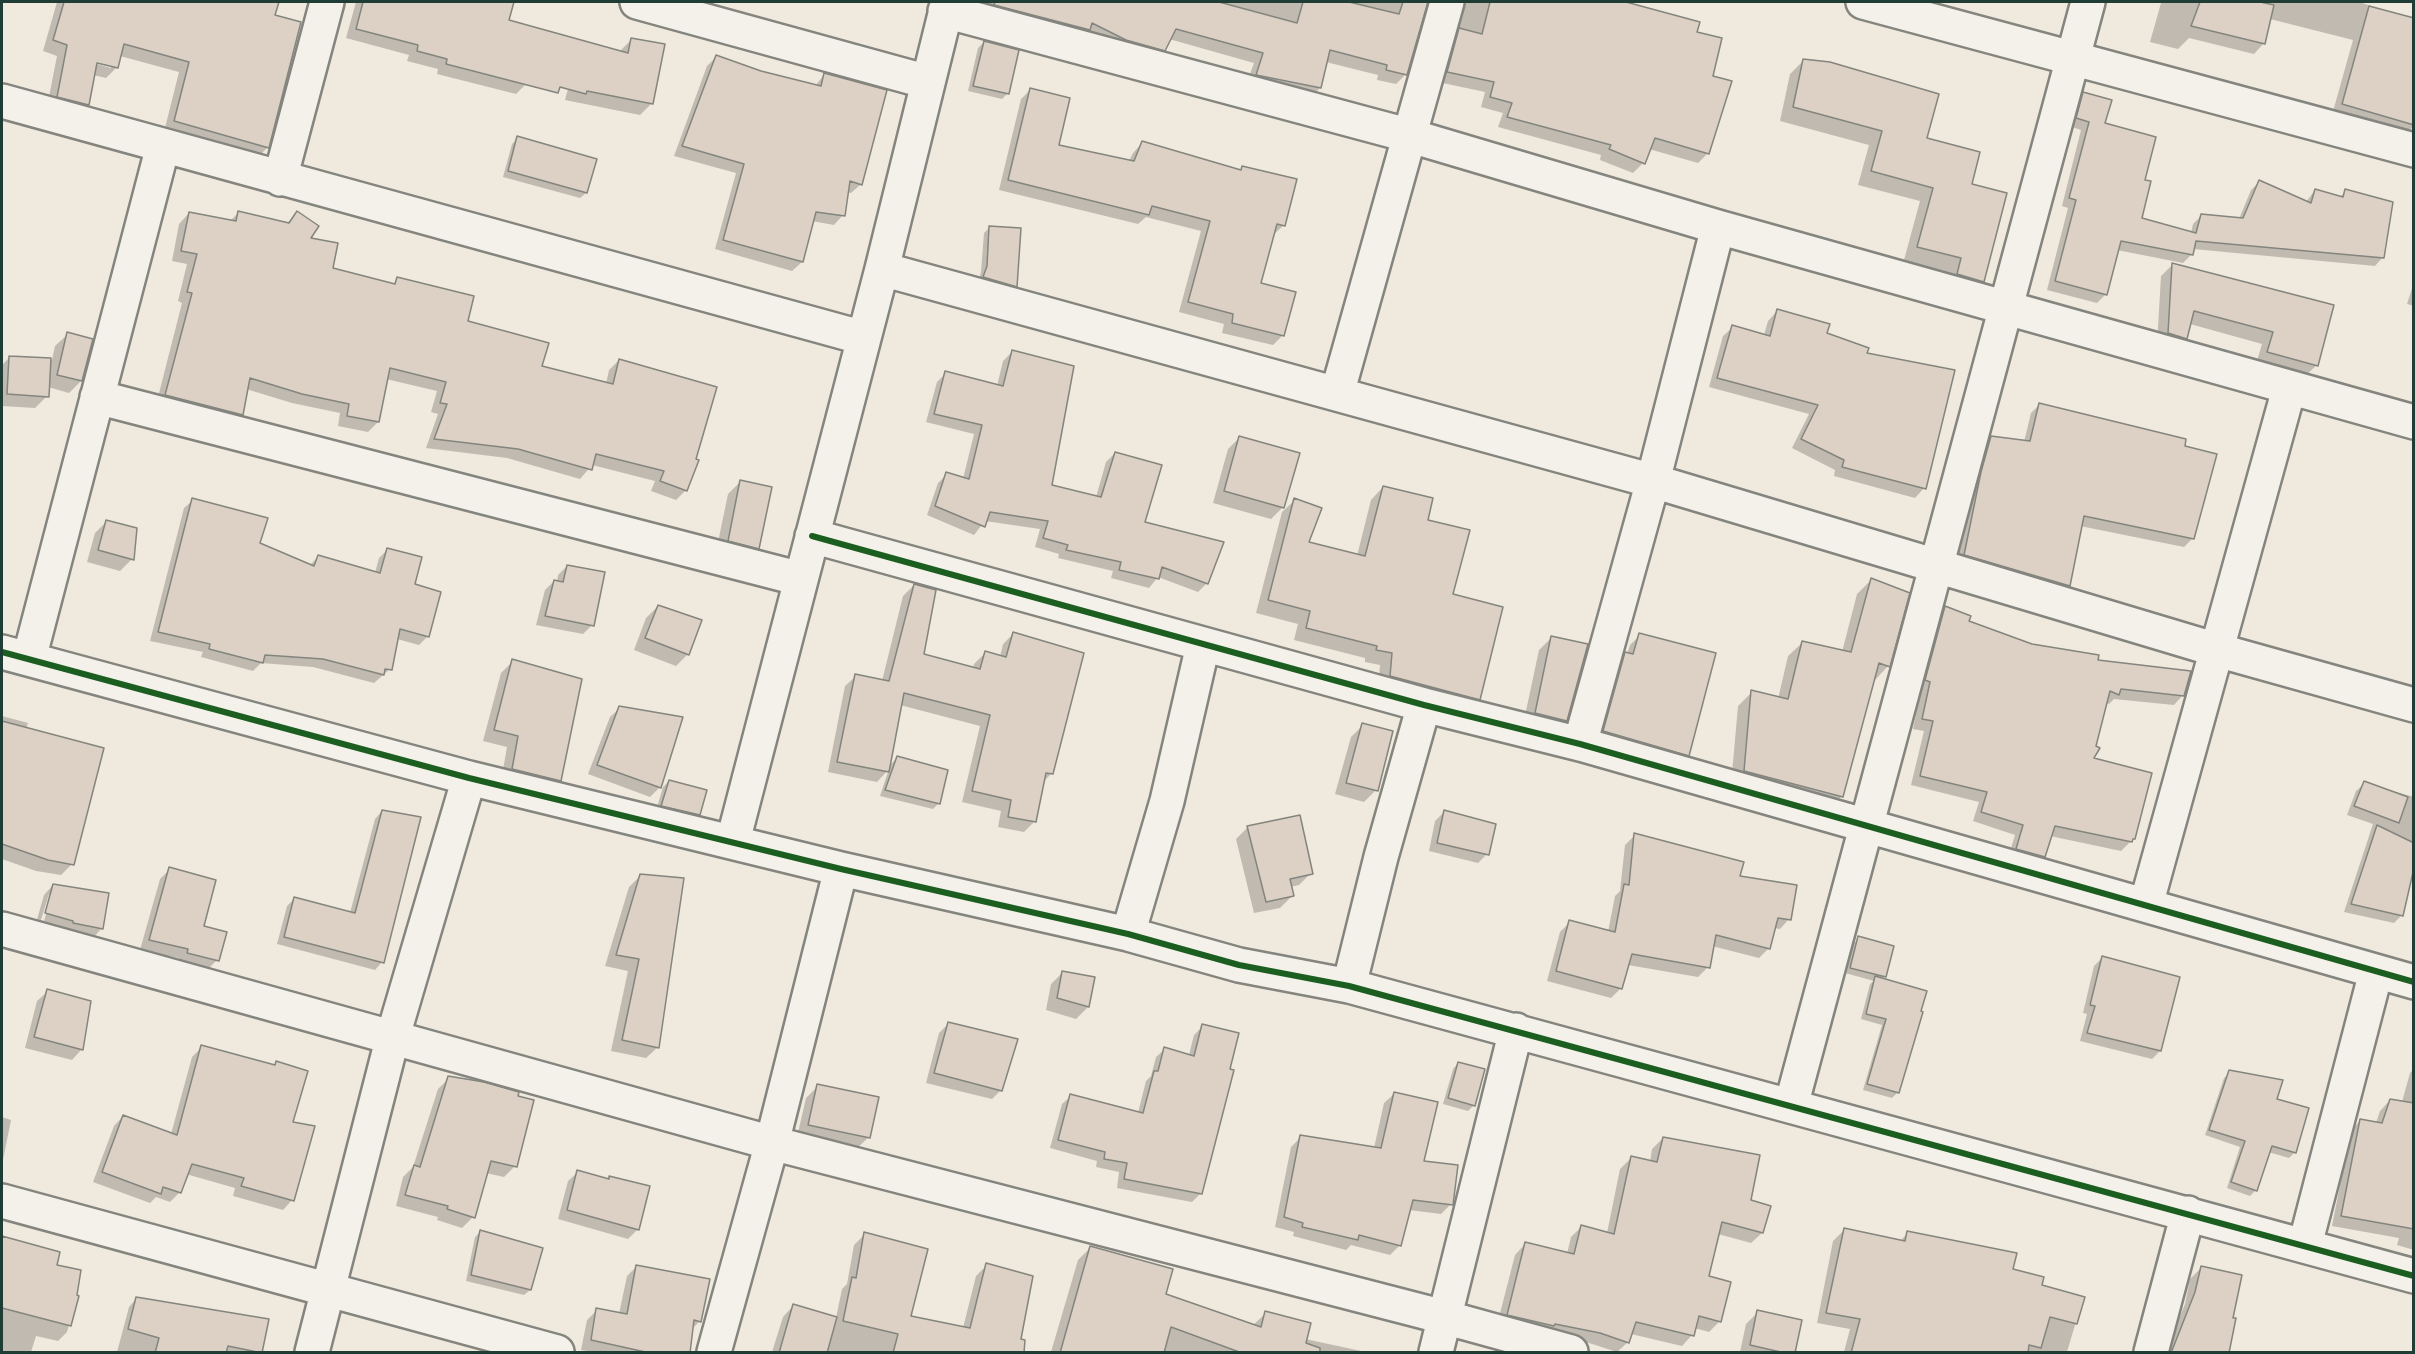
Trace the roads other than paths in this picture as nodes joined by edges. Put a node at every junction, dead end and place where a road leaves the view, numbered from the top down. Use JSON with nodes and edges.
{"nodes":[{"id":1,"x":327,"y":2,"type":"edge"},
{"id":2,"x":637,"y":2,"type":"edge"},
{"id":3,"x":1447,"y":2,"type":"edge"},
{"id":4,"x":1863,"y":2,"type":"edge"},
{"id":5,"x":2088,"y":2,"type":"edge"},
{"id":6,"x":947,"y":6,"type":"edge"},
{"id":7,"x":2073,"y":58,"type":"junction"},
{"id":8,"x":928,"y":82,"type":"junction"},
{"id":9,"x":2,"y":101,"type":"edge"},
{"id":10,"x":1411,"y":136,"type":"junction"},
{"id":11,"x":163,"y":146,"type":"junction"},
{"id":12,"x":2414,"y":150,"type":"edge"},
{"id":13,"x":280,"y":178,"type":"junction"},
{"id":14,"x":1718,"y":227,"type":"junction"},
{"id":15,"x":882,"y":269,"type":"junction"},
{"id":16,"x":2006,"y":306,"type":"junction"},
{"id":17,"x":864,"y":338,"type":"junction"},
{"id":18,"x":2289,"y":388,"type":"junction"},
{"id":19,"x":1337,"y":394,"type":"junction"},
{"id":20,"x":97,"y":397,"type":"junction"},
{"id":21,"x":2414,"y":422,"type":"edge"},
{"id":22,"x":1653,"y":481,"type":"junction"},
{"id":23,"x":812,"y":536,"type":"junction"},
{"id":24,"x":1937,"y":567,"type":"junction"},
{"id":25,"x":801,"y":579,"type":"junction"},
{"id":26,"x":1203,"y":645,"type":"junction"},
{"id":27,"x":2217,"y":650,"type":"junction"},
{"id":28,"x":15,"y":656,"type":"edge"},
{"id":29,"x":1424,"y":705,"type":"junction"},
{"id":30,"x":2414,"y":705,"type":"edge"},
{"id":31,"x":1580,"y":744,"type":"junction"},
{"id":32,"x":469,"y":778,"type":"junction"},
{"id":33,"x":1868,"y":826,"type":"junction"},
{"id":34,"x":733,"y":841,"type":"junction"},
{"id":35,"x":842,"y":869,"type":"junction"},
{"id":36,"x":2146,"y":905,"type":"junction"},
{"id":37,"x":2,"y":929,"type":"edge"},
{"id":38,"x":1128,"y":934,"type":"junction"},
{"id":39,"x":2376,"y":972,"type":"junction"},
{"id":40,"x":2414,"y":982,"type":"edge"},
{"id":41,"x":1349,"y":986,"type":"junction"},
{"id":42,"x":1516,"y":1030,"type":"junction"},
{"id":43,"x":393,"y":1036,"type":"junction"},
{"id":44,"x":1791,"y":1106,"type":"junction"},
{"id":45,"x":772,"y":1143,"type":"junction"},
{"id":46,"x":2,"y":1201,"type":"edge"},
{"id":47,"x":2188,"y":1213,"type":"junction"},
{"id":48,"x":2306,"y":1245,"type":"junction"},
{"id":49,"x":2414,"y":1276,"type":"edge"},
{"id":50,"x":328,"y":1291,"type":"junction"},
{"id":51,"x":1444,"y":1317,"type":"junction"},
{"id":52,"x":312,"y":1353,"type":"edge"},
{"id":53,"x":557,"y":1353,"type":"edge"},
{"id":54,"x":714,"y":1353,"type":"edge"},
{"id":55,"x":1436,"y":1353,"type":"edge"},
{"id":56,"x":1571,"y":1353,"type":"edge"},
{"id":57,"x":2151,"y":1353,"type":"edge"}],
"edges":[{"from":1,"to":13,"type":"street"},
{"from":2,"to":8,"type":"street"},
{"from":3,"to":10,"type":"street"},
{"from":4,"to":7,"type":"street"},
{"from":5,"to":7,"type":"street"},
{"from":6,"to":8,"type":"street"},
{"from":6,"to":10,"type":"street"},
{"from":7,"to":12,"type":"street"},
{"from":7,"to":16,"type":"street"},
{"from":8,"to":15,"type":"street"},
{"from":9,"to":11,"type":"street"},
{"from":10,"to":14,"type":"street"},
{"from":10,"to":19,"type":"street"},
{"from":11,"to":13,"type":"street"},
{"from":11,"to":20,"type":"street"},
{"from":13,"to":17,"type":"street"},
{"from":14,"to":16,"type":"street"},
{"from":14,"to":22,"type":"street"},
{"from":15,"to":17,"type":"street"},
{"from":15,"to":19,"type":"street"},
{"from":16,"to":18,"type":"street"},
{"from":16,"to":24,"type":"street"},
{"from":17,"to":23,"type":"street"},
{"from":18,"to":21,"type":"street"},
{"from":18,"to":27,"type":"street"},
{"from":19,"to":22,"type":"street"},
{"from":20,"to":25,"type":"street"},
{"from":20,"to":28,"type":"street"},
{"from":22,"to":24,"type":"street"},
{"from":22,"to":31,"type":"street"},
{"from":23,"to":25,"type":"street"},
{"from":23,"to":26,"type":"street"},
{"from":24,"to":27,"type":"street"},
{"from":24,"to":33,"type":"street"},
{"from":25,"to":34,"type":"street"},
{"from":26,"to":29,"type":"street"},
{"from":26,"to":38,"type":"street"},
{"from":27,"to":30,"type":"street"},
{"from":27,"to":36,"type":"street"},
{"from":28,"to":32,"type":"street"},
{"from":29,"to":31,"type":"street"},
{"from":29,"to":41,"type":"street"},
{"from":31,"to":33,"type":"street"},
{"from":32,"to":34,"type":"street"},
{"from":32,"to":43,"type":"street"},
{"from":33,"to":36,"type":"street"},
{"from":33,"to":44,"type":"street"},
{"from":34,"to":35,"type":"street"},
{"from":35,"to":38,"type":"street"},
{"from":35,"to":45,"type":"street"},
{"from":36,"to":39,"type":"street"},
{"from":37,"to":43,"type":"street"},
{"from":38,"to":41,"type":"street"},
{"from":39,"to":40,"type":"street"},
{"from":39,"to":48,"type":"street"},
{"from":41,"to":42,"type":"street"},
{"from":42,"to":44,"type":"street"},
{"from":42,"to":51,"type":"street"},
{"from":43,"to":45,"type":"street"},
{"from":43,"to":50,"type":"street"},
{"from":44,"to":47,"type":"street"},
{"from":45,"to":51,"type":"street"},
{"from":45,"to":54,"type":"street"},
{"from":46,"to":50,"type":"street"},
{"from":47,"to":48,"type":"street"},
{"from":47,"to":57,"type":"street"},
{"from":48,"to":49,"type":"street"},
{"from":50,"to":52,"type":"street"},
{"from":50,"to":53,"type":"street"},
{"from":51,"to":55,"type":"street"},
{"from":51,"to":56,"type":"street"}]}
